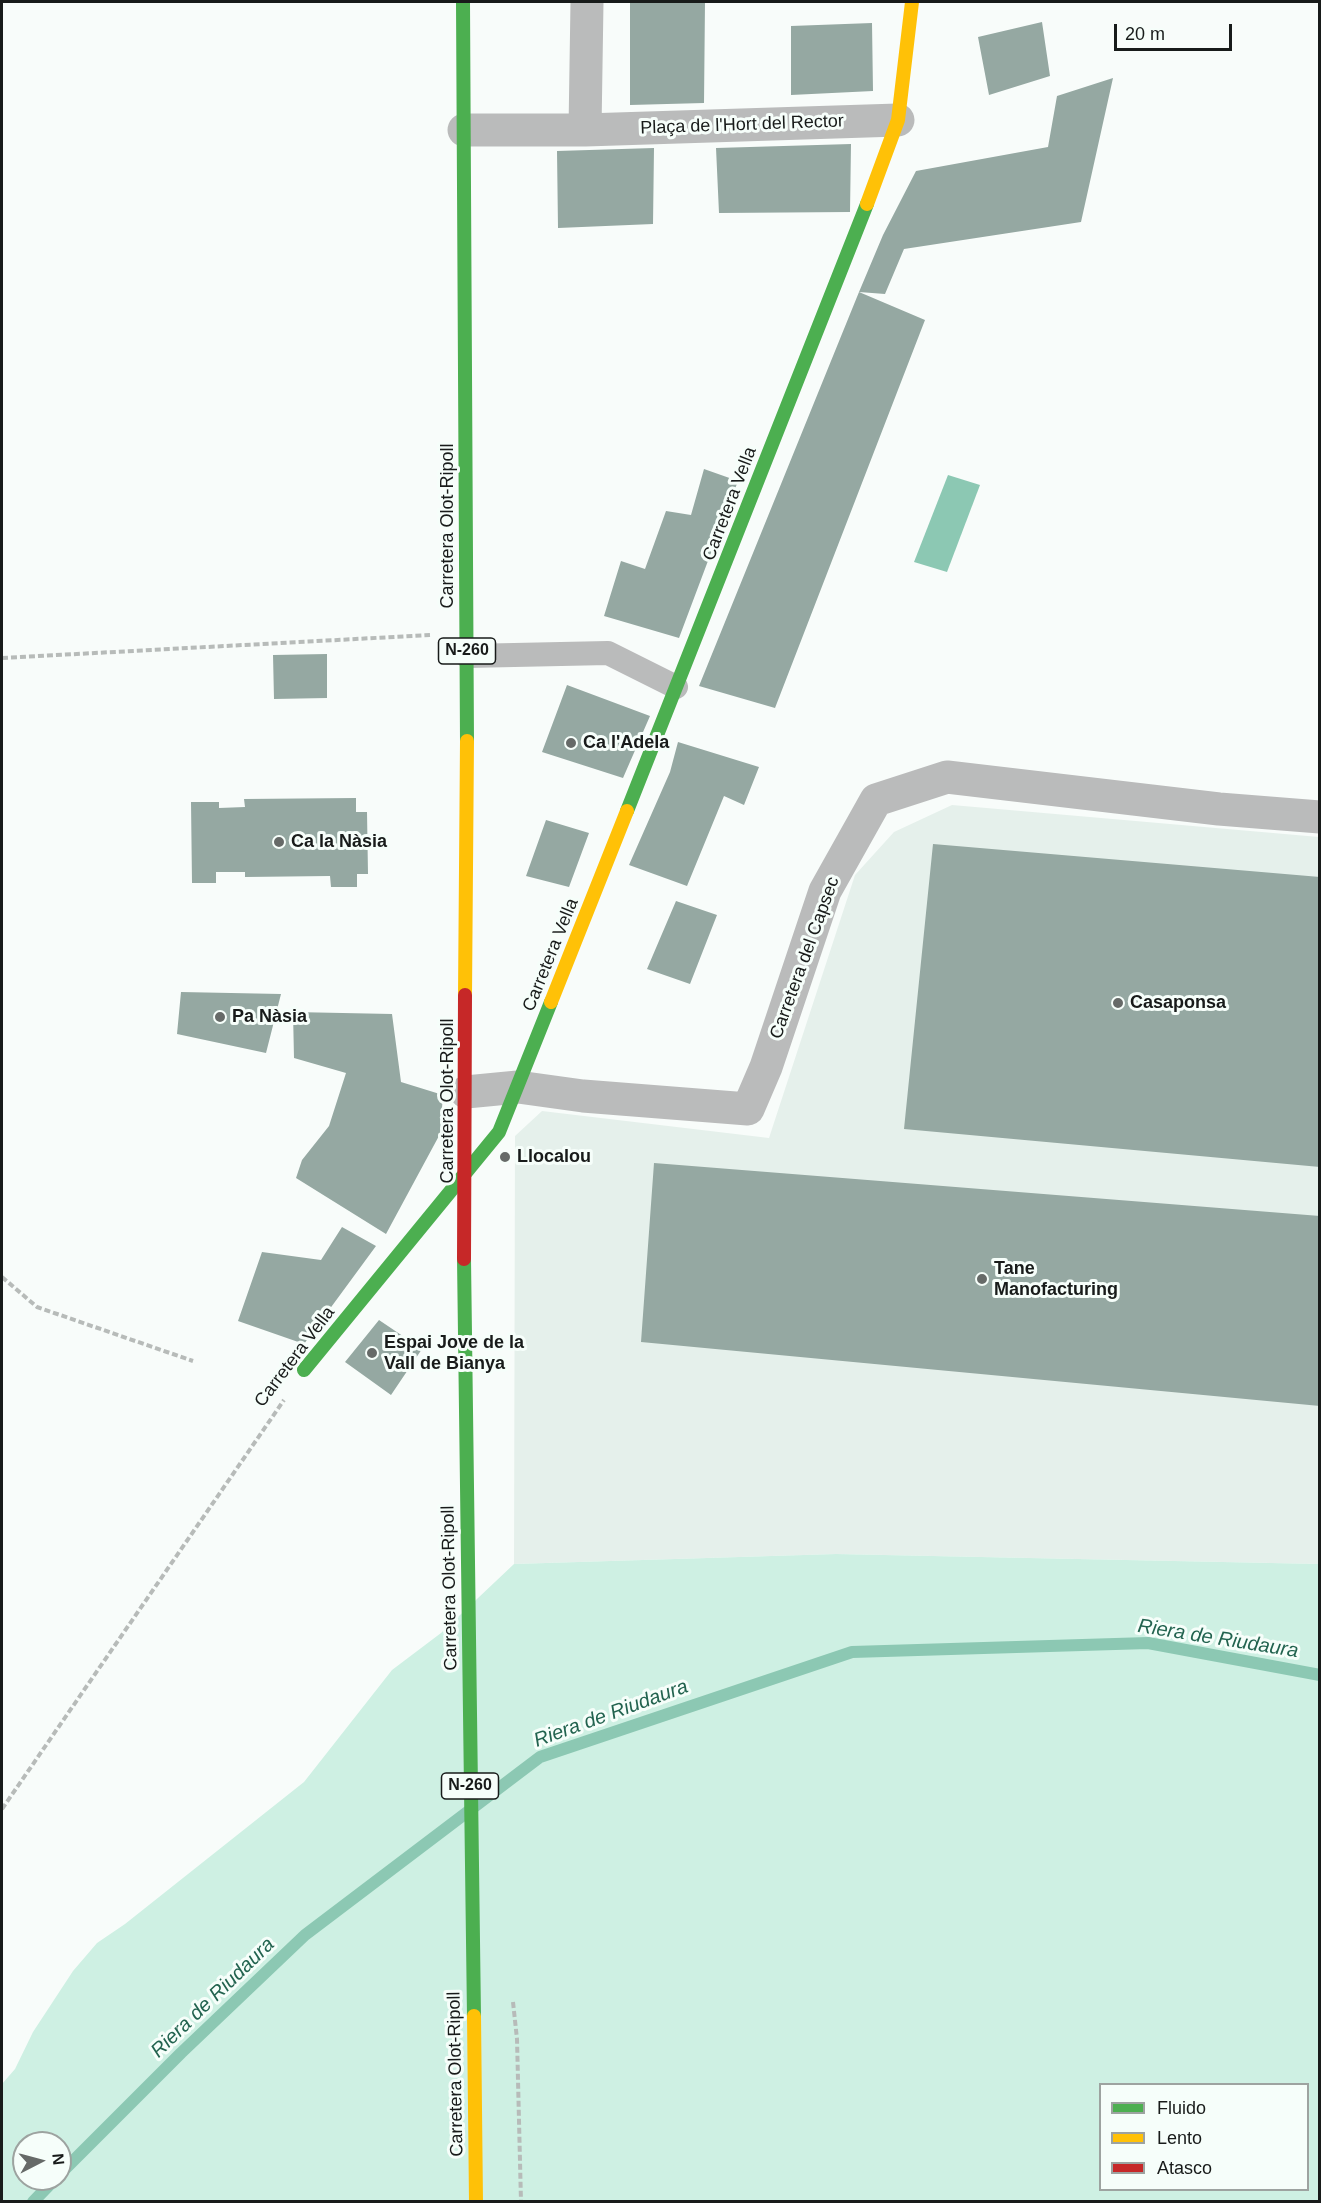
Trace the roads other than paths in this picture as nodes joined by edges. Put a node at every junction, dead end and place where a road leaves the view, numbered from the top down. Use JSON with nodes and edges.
{"nodes":[{"id":1,"x":463,"y":2,"type":"edge"},
{"id":2,"x":587,"y":2,"type":"edge"},
{"id":3,"x":912,"y":2,"type":"edge"},
{"id":4,"x":898,"y":120,"type":"junction"},
{"id":5,"x":464,"y":130,"type":"junction"},
{"id":6,"x":585,"y":130,"type":"junction"},
{"id":7,"x":467,"y":656,"type":"junction"},
{"id":8,"x":676,"y":687,"type":"junction"},
{"id":9,"x":1320,"y":817,"type":"edge"},
{"id":10,"x":518,"y":1087,"type":"junction"},
{"id":11,"x":466,"y":1092,"type":"junction"},
{"id":12,"x":465,"y":1173,"type":"junction"},
{"id":13,"x":304,"y":1370,"type":"road end"},
{"id":14,"x":476,"y":2202,"type":"edge"}],
"edges":[{"from":1,"to":5,"type":"main road","name":"Carretera Olot-Ripoll","number":"N-260"},
{"from":2,"to":6,"type":"street"},
{"from":3,"to":4,"type":"main road","name":"Carretera Vella"},
{"from":4,"to":6,"type":"street","name":"Plaça de l'Hort del Rector"},
{"from":4,"to":8,"type":"main road","name":"Carretera Vella"},
{"from":5,"to":6,"type":"street","name":"Plaça de l'Hort del Rector"},
{"from":5,"to":7,"type":"main road","name":"Carretera Olot-Ripoll","number":"N-260"},
{"from":7,"to":8,"type":"lane"},
{"from":7,"to":11,"type":"main road","name":"Carretera Olot-Ripoll","number":"N-260"},
{"from":8,"to":10,"type":"main road","name":"Carretera Vella"},
{"from":9,"to":10,"type":"street","name":"Carretera del Capsec"},
{"from":10,"to":11,"type":"street","name":"Carretera del Capsec"},
{"from":10,"to":12,"type":"main road","name":"Carretera Vella"},
{"from":11,"to":12,"type":"main road","name":"Carretera Olot-Ripoll","number":"N-260"},
{"from":12,"to":13,"type":"main road","name":"Carretera Vella"},
{"from":12,"to":14,"type":"main road","name":"Carretera Olot-Ripoll","number":"N-260"}]}
